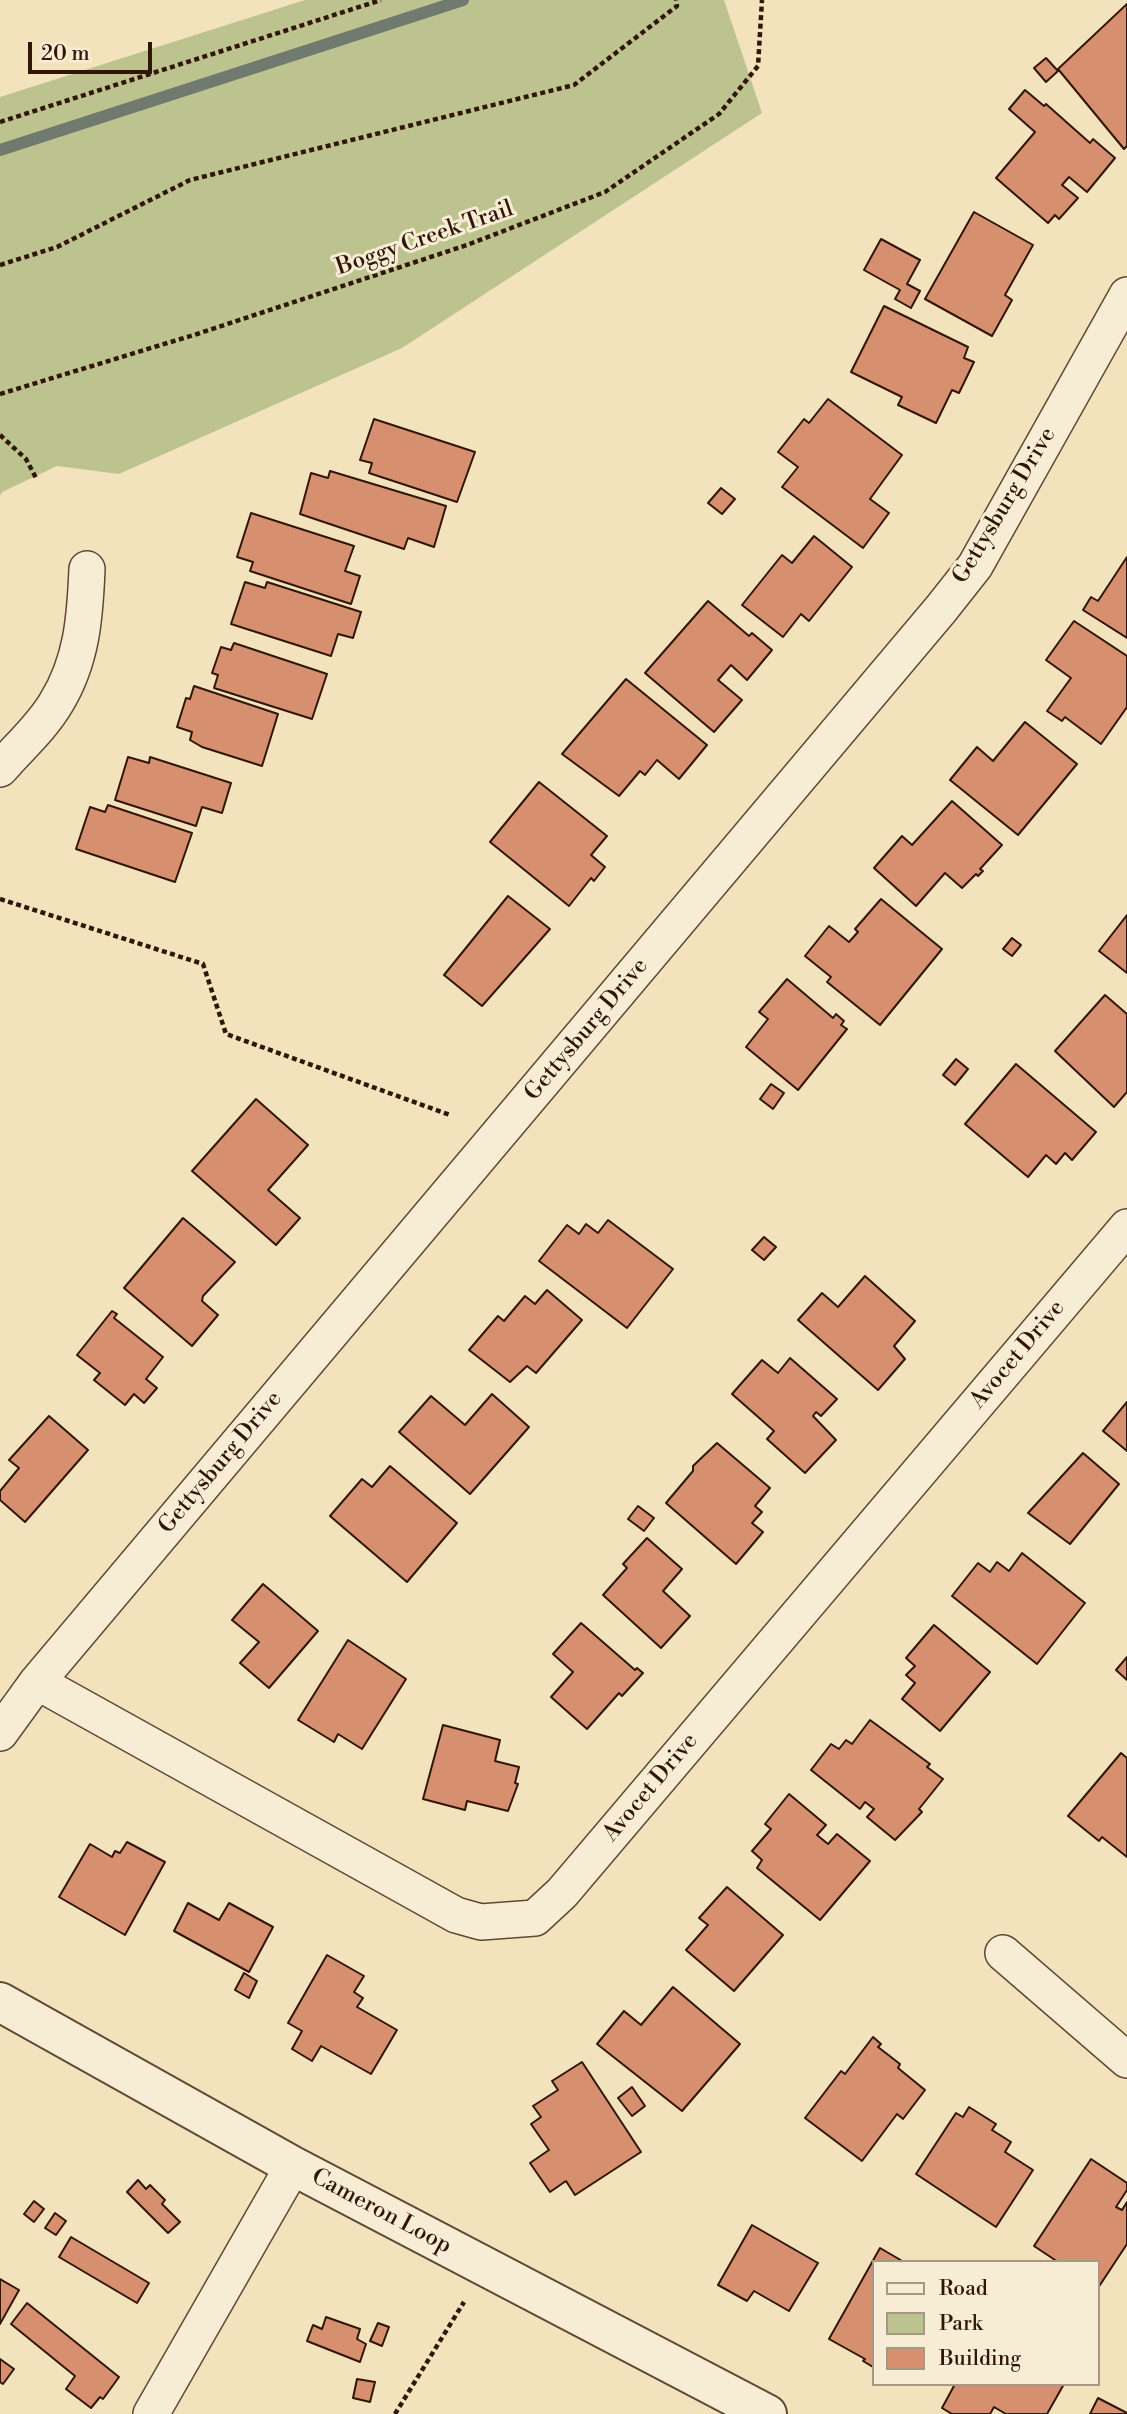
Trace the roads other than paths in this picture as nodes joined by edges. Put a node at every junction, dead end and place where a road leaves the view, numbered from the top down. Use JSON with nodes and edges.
{"nodes":[{"id":1,"x":1127,"y":295,"type":"edge"},
{"id":2,"x":87,"y":569,"type":"dead end"},
{"id":3,"x":0,"y":769,"type":"edge"},
{"id":4,"x":1127,"y":1227,"type":"edge"},
{"id":5,"x":37,"y":1682,"type":"junction"},
{"id":6,"x":0,"y":1733,"type":"edge"},
{"id":7,"x":1003,"y":1953,"type":"dead end"},
{"id":8,"x":0,"y":2002,"type":"edge"},
{"id":9,"x":1127,"y":2060,"type":"edge"},
{"id":10,"x":293,"y":2166,"type":"junction"},
{"id":11,"x":152,"y":2414,"type":"edge"},
{"id":12,"x":765,"y":2414,"type":"edge"}],
"edges":[{"from":1,"to":5,"type":"street","name":"Gettysburg Drive"},
{"from":2,"to":3,"type":"street"},
{"from":4,"to":5,"type":"street","name":"Avocet Drive"},
{"from":5,"to":6,"type":"street","name":"Gettysburg Drive"},
{"from":7,"to":9,"type":"street"},
{"from":8,"to":10,"type":"street","name":"Cameron Loop"},
{"from":10,"to":11,"type":"street"},
{"from":10,"to":12,"type":"street","name":"Cameron Loop"}]}
